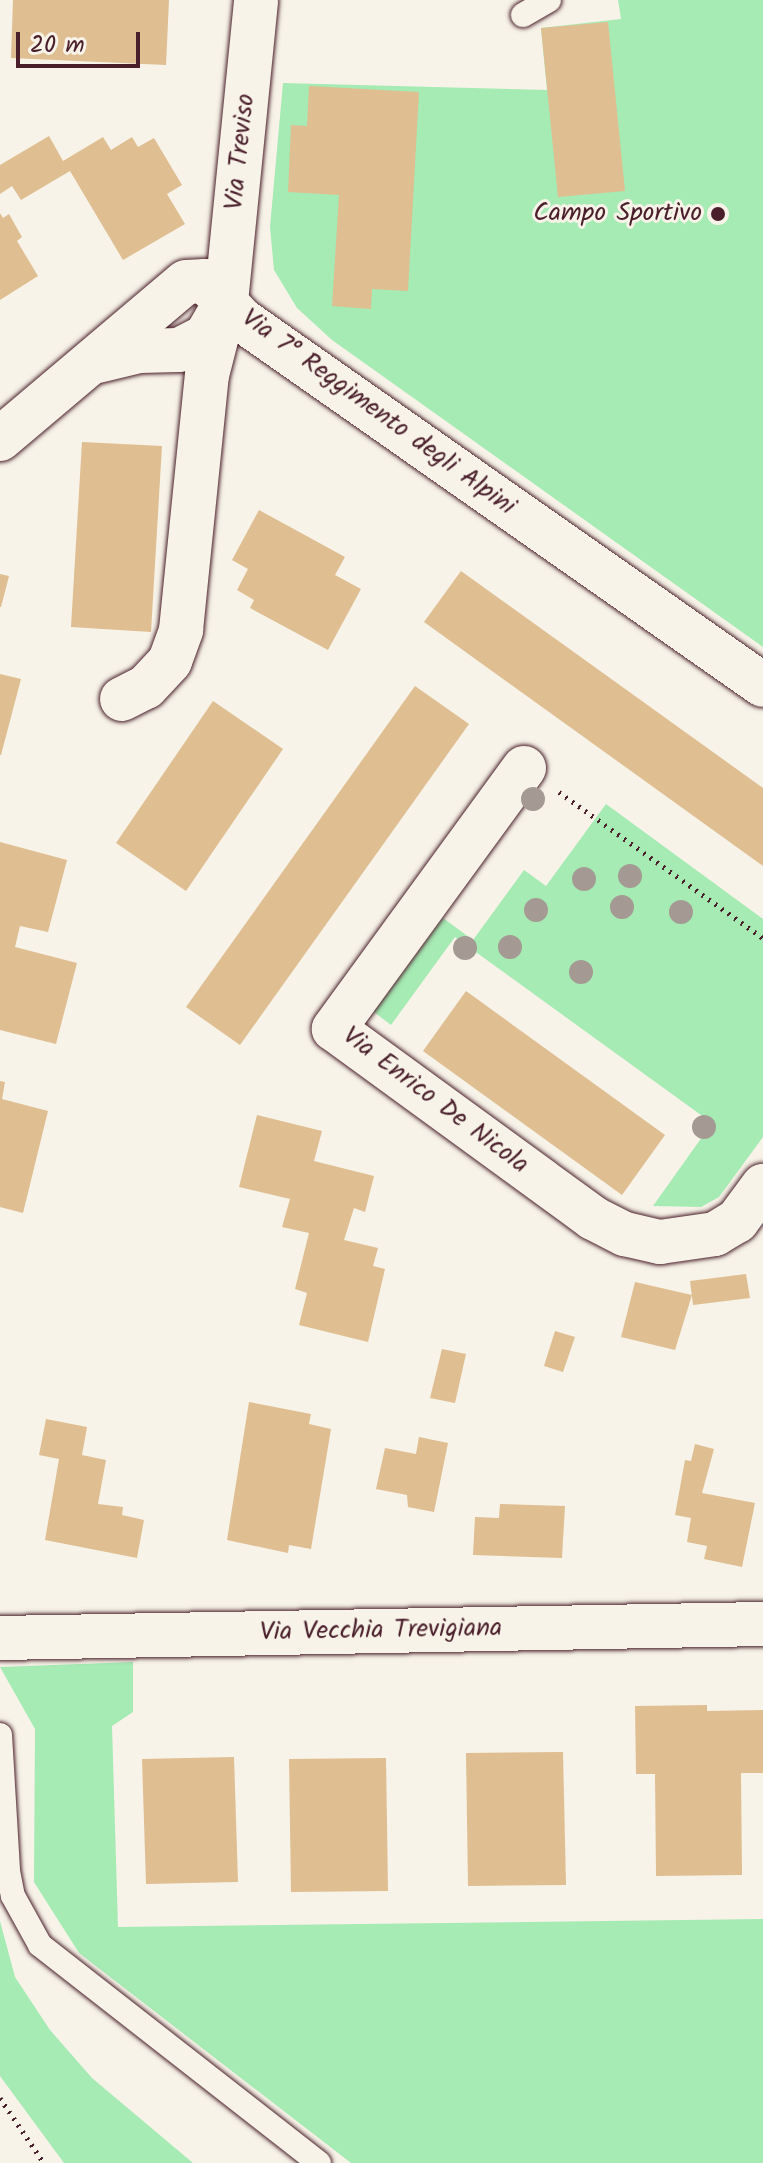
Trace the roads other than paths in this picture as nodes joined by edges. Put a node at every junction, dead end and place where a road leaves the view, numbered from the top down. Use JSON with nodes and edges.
{"nodes":[{"id":1,"x":256,"y":0,"type":"edge"},
{"id":2,"x":549,"y":0,"type":"edge"},
{"id":3,"x":523,"y":15,"type":"dead end"},
{"id":4,"x":220,"y":280,"type":"junction"},
{"id":5,"x":0,"y":439,"type":"edge"},
{"id":6,"x":763,"y":685,"type":"edge"},
{"id":7,"x":122,"y":699,"type":"dead end"},
{"id":8,"x":524,"y":768,"type":"road end"},
{"id":9,"x":763,"y":1186,"type":"edge"},
{"id":10,"x":750,"y":1222,"type":"edge"},
{"id":11,"x":763,"y":1624,"type":"edge"},
{"id":12,"x":0,"y":1638,"type":"edge"},
{"id":13,"x":0,"y":1735,"type":"edge"},
{"id":14,"x":319,"y":2163,"type":"edge"}],
"edges":[{"from":1,"to":4,"type":"street","name":"Via Treviso"},
{"from":2,"to":3,"type":"lane"},
{"from":4,"to":5,"type":"street","name":"Via Treviso"},
{"from":4,"to":6,"type":"street","name":"Via 7° Reggimento degli Alpini"},
{"from":4,"to":7,"type":"street","name":"Via 7° Reggimento degli Alpini"},
{"from":8,"to":10,"type":"street","name":"Via Enrico De Nicola"},
{"from":9,"to":10,"type":"street","name":"Via Enrico De Nicola"},
{"from":11,"to":12,"type":"street","name":"Via Vecchia Trevigiana"},
{"from":13,"to":14,"type":"lane"}]}
